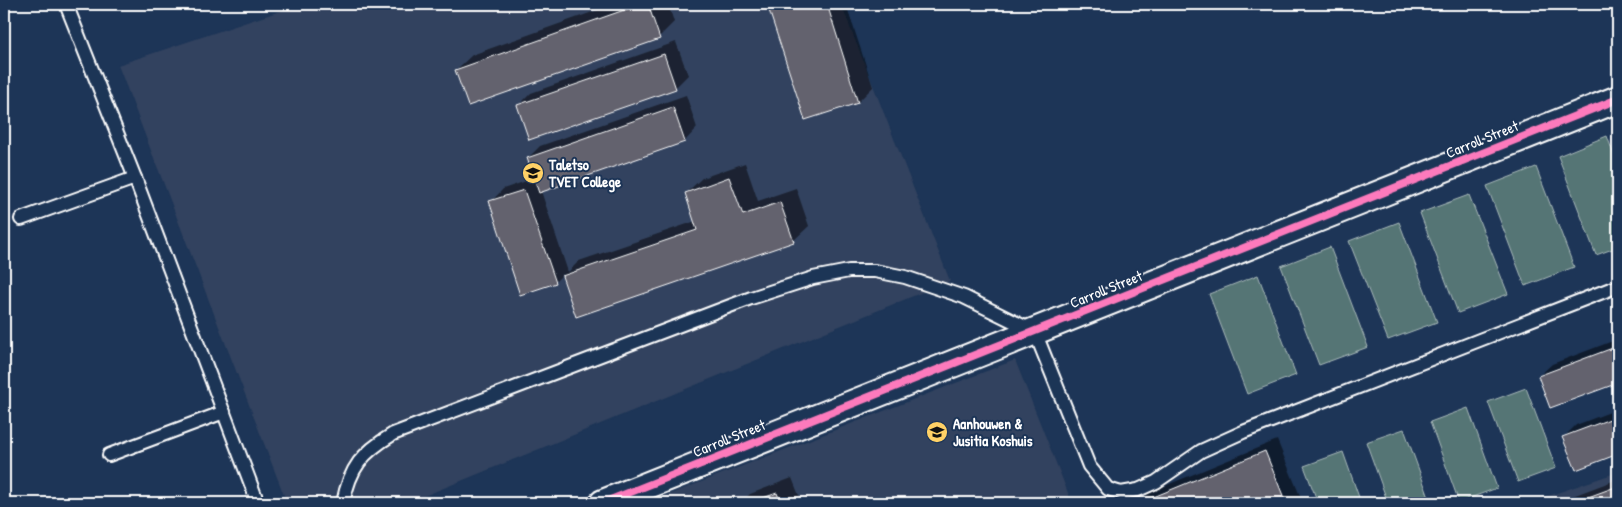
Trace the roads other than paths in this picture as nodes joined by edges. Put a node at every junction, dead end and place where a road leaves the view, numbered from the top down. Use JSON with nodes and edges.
{"nodes":[{"id":1,"x":66,"y":4,"type":"edge"},
{"id":2,"x":1618,"y":99,"type":"edge"},
{"id":3,"x":135,"y":178,"type":"junction"},
{"id":4,"x":21,"y":218,"type":"dead end"},
{"id":5,"x":1618,"y":286,"type":"edge"},
{"id":6,"x":1035,"y":332,"type":"junction"},
{"id":7,"x":224,"y":412,"type":"junction"},
{"id":8,"x":109,"y":455,"type":"dead end"},
{"id":9,"x":258,"y":503,"type":"edge"},
{"id":10,"x":343,"y":503,"type":"edge"},
{"id":11,"x":604,"y":503,"type":"edge"}],
"edges":[{"from":1,"to":3,"type":"lane"},
{"from":2,"to":6,"type":"street","name":"Carroll Street"},
{"from":3,"to":4,"type":"lane"},
{"from":3,"to":7,"type":"lane"},
{"from":5,"to":6,"type":"lane"},
{"from":6,"to":10,"type":"lane"},
{"from":6,"to":11,"type":"street","name":"Carroll Street"},
{"from":7,"to":8,"type":"lane"},
{"from":7,"to":9,"type":"lane"}]}
